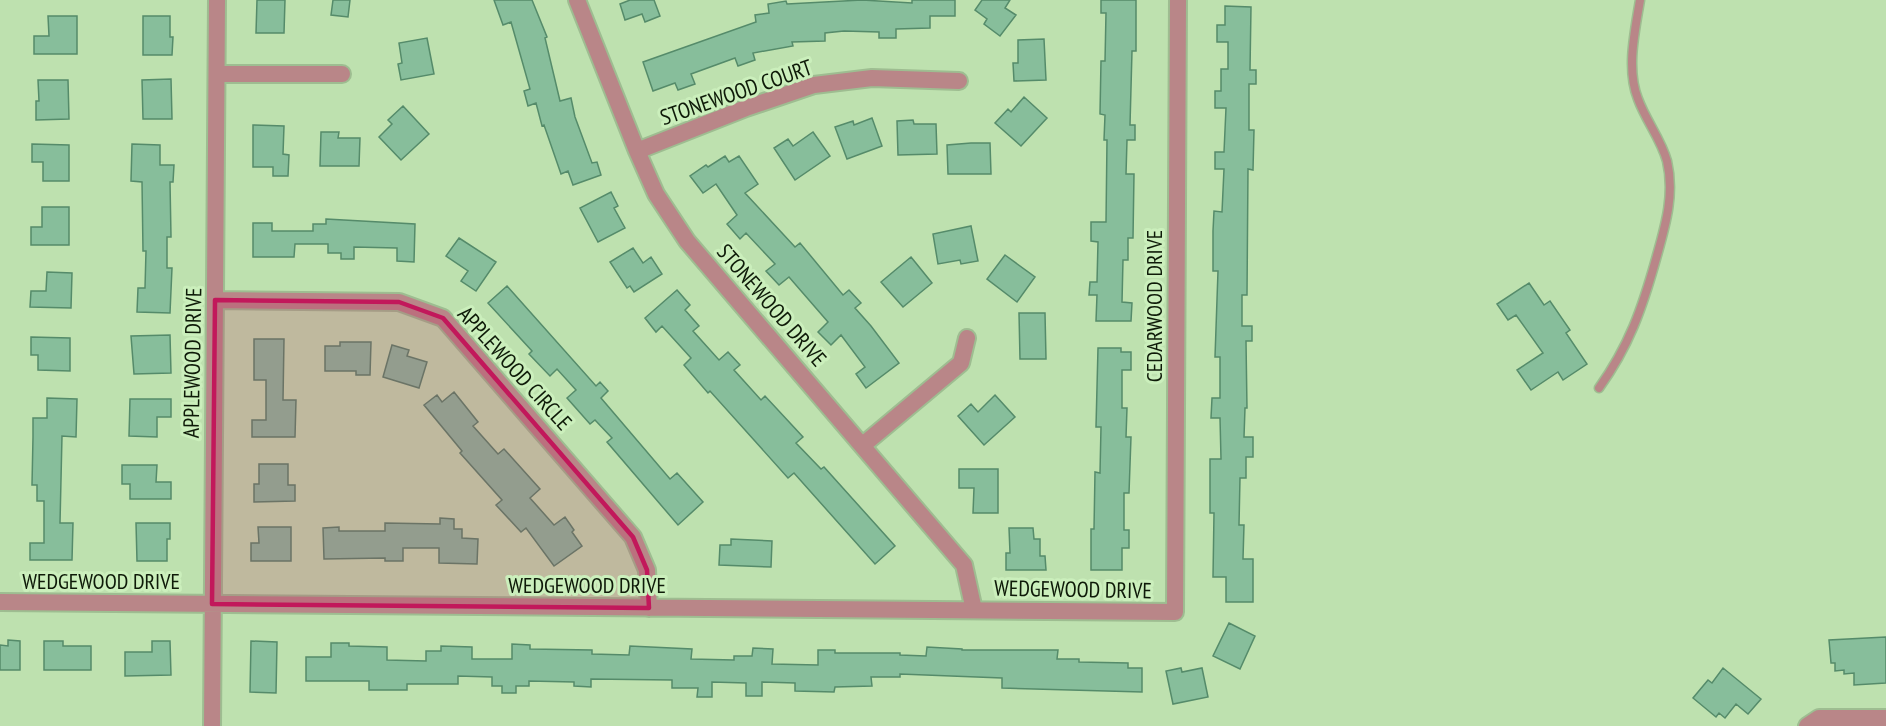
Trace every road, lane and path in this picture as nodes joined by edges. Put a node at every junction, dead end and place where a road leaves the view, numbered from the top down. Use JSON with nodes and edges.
{"nodes":[{"id":1,"x":218,"y":0,"type":"edge"},
{"id":2,"x":577,"y":0,"type":"edge"},
{"id":3,"x":1178,"y":0,"type":"edge"},
{"id":4,"x":1640,"y":0,"type":"edge"},
{"id":5,"x":218,"y":74,"type":"junction"},
{"id":6,"x":342,"y":74,"type":"dead end"},
{"id":7,"x":958,"y":81,"type":"dead end"},
{"id":8,"x":637,"y":151,"type":"junction"},
{"id":9,"x":215,"y":300,"type":"junction"},
{"id":10,"x":967,"y":338,"type":"dead end"},
{"id":11,"x":1599,"y":388,"type":"dead end"},
{"id":12,"x":863,"y":445,"type":"junction"},
{"id":13,"x":0,"y":602,"type":"edge"},
{"id":14,"x":212,"y":604,"type":"junction"},
{"id":15,"x":649,"y":608,"type":"junction"},
{"id":16,"x":974,"y":610,"type":"junction"},
{"id":17,"x":1174,"y":612,"type":"joint"},
{"id":18,"x":1886,"y":718,"type":"edge"},
{"id":19,"x":212,"y":726,"type":"edge"},
{"id":20,"x":1807,"y":726,"type":"edge"}],
"edges":[{"from":1,"to":5,"type":"street","name":"APPLEWOOD DRIVE"},
{"from":2,"to":8,"type":"street","name":"STONEWOOD DRIVE"},
{"from":3,"to":17,"type":"street","name":"CEDARWOOD DRIVE"},
{"from":4,"to":11,"type":"lane"},
{"from":5,"to":6,"type":"street"},
{"from":5,"to":9,"type":"street","name":"APPLEWOOD DRIVE"},
{"from":7,"to":8,"type":"street","name":"STONEWOOD COURT"},
{"from":8,"to":12,"type":"street","name":"STONEWOOD DRIVE"},
{"from":9,"to":14,"type":"street","name":"APPLEWOOD DRIVE"},
{"from":9,"to":15,"type":"street","name":"APPLEWOOD CIRCLE"},
{"from":10,"to":12,"type":"street"},
{"from":12,"to":16,"type":"street","name":"STONEWOOD DRIVE"},
{"from":13,"to":14,"type":"street","name":"WEDGEWOOD DRIVE"},
{"from":14,"to":15,"type":"street","name":"WEDGEWOOD DRIVE"},
{"from":14,"to":19,"type":"street","name":"APPLEWOOD DRIVE"},
{"from":15,"to":16,"type":"street","name":"WEDGEWOOD DRIVE"},
{"from":16,"to":17,"type":"street","name":"WEDGEWOOD DRIVE"},
{"from":18,"to":20,"type":"street"}]}
